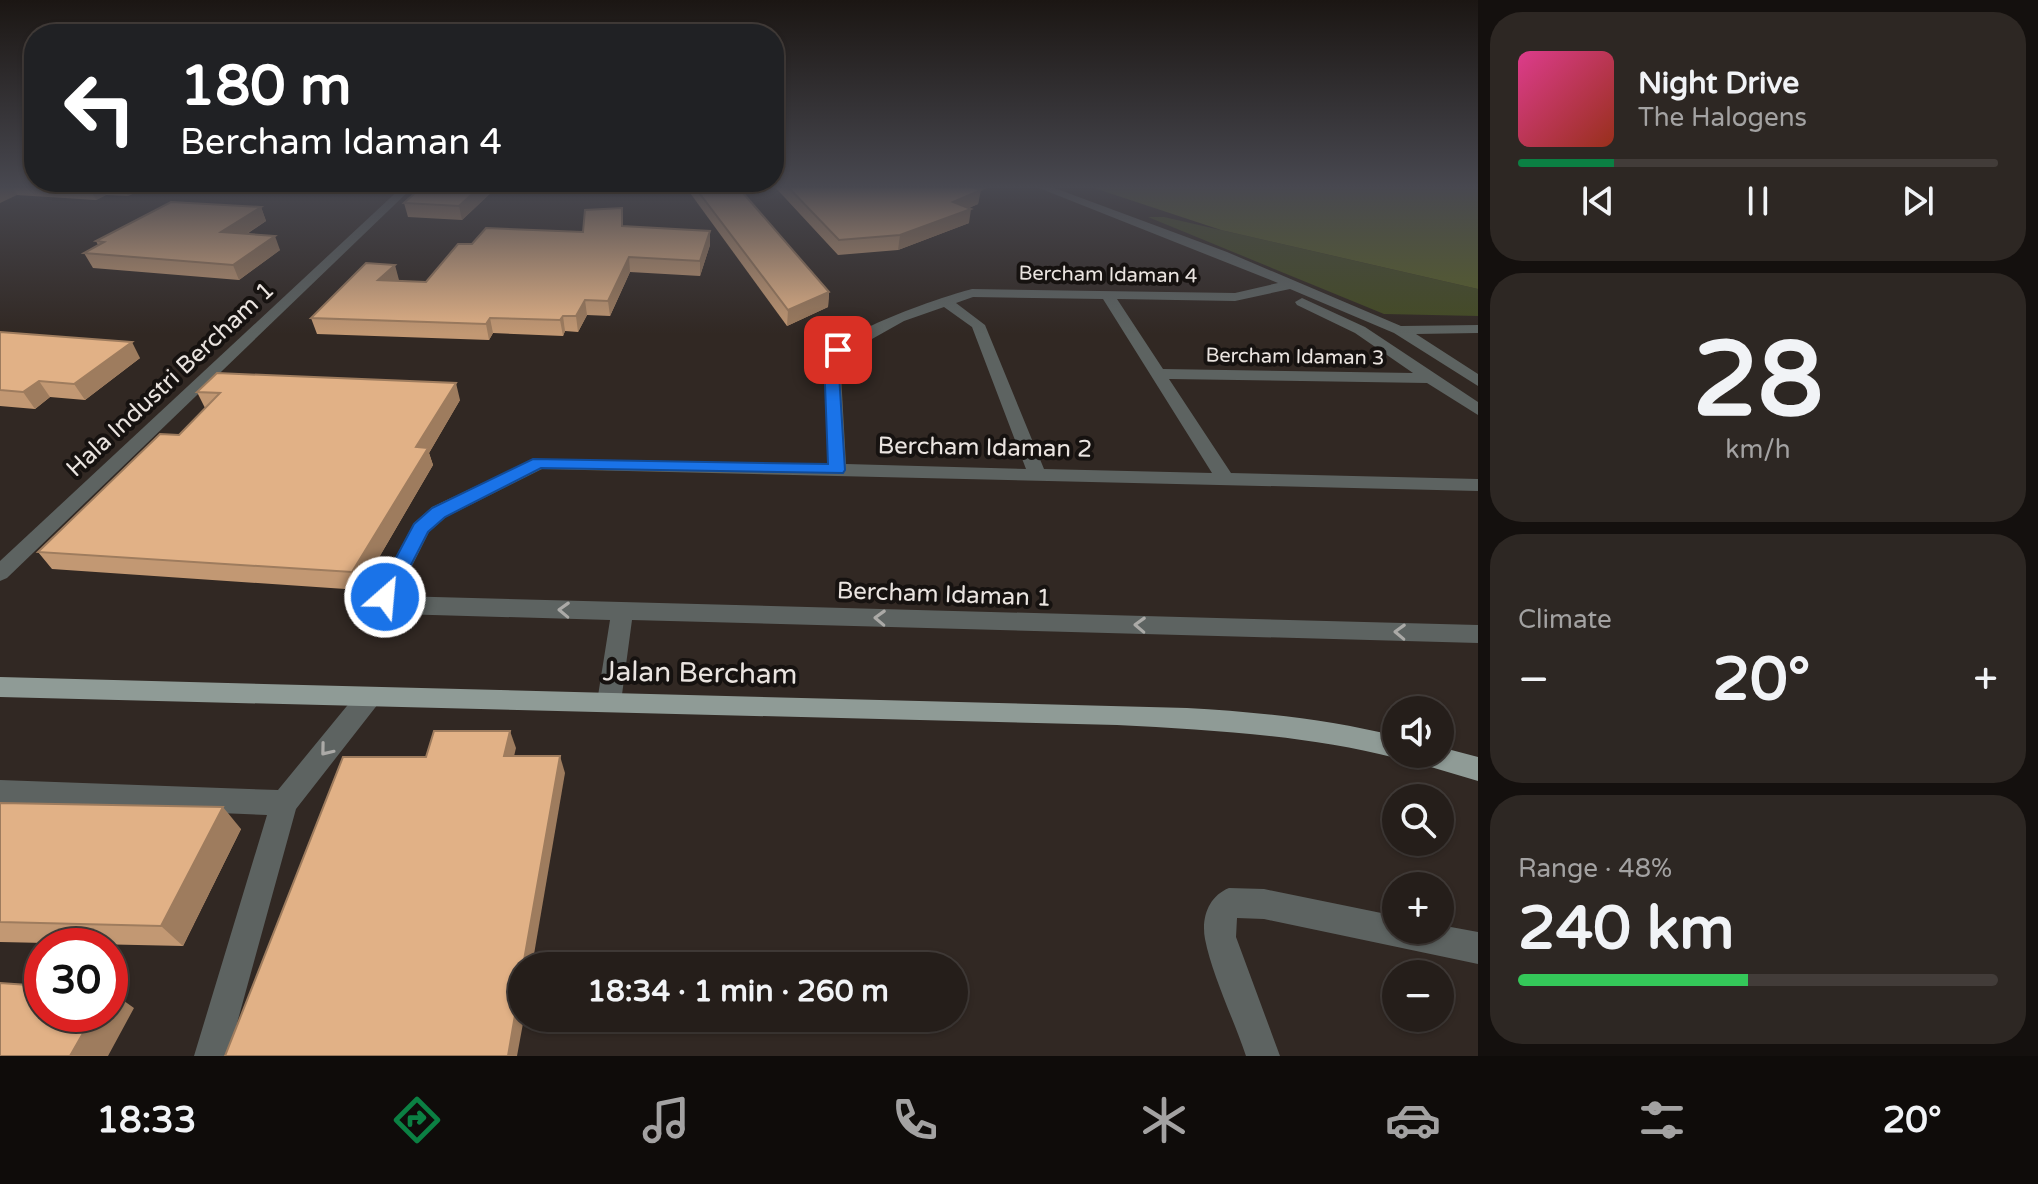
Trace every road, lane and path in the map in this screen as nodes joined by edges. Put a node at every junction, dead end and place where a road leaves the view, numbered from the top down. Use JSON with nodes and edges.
{"nodes":[{"id":1,"x":357,"y":235,"type":"edge"},
{"id":2,"x":1174,"y":235,"type":"edge"},
{"id":3,"x":1293,"y":284,"type":"junction"},
{"id":4,"x":1273,"y":289,"type":"junction"},
{"id":5,"x":1107,"y":294,"type":"junction"},
{"id":6,"x":944,"y":301,"type":"junction"},
{"id":7,"x":1478,"y":329,"type":"edge"},
{"id":8,"x":1399,"y":330,"type":"junction"},
{"id":9,"x":1159,"y":374,"type":"junction"},
{"id":10,"x":1431,"y":378,"type":"junction"},
{"id":11,"x":1478,"y":381,"type":"edge"},
{"id":12,"x":1478,"y":410,"type":"edge"},
{"id":13,"x":837,"y":470,"type":"junction"},
{"id":14,"x":1037,"y":474,"type":"junction"},
{"id":15,"x":1225,"y":479,"type":"junction"},
{"id":16,"x":1478,"y":485,"type":"edge"},
{"id":17,"x":0,"y":573,"type":"edge"},
{"id":18,"x":408,"y":606,"type":"joint"},
{"id":19,"x":622,"y":611,"type":"junction"},
{"id":20,"x":1478,"y":634,"type":"edge"},
{"id":21,"x":0,"y":687,"type":"edge"},
{"id":22,"x":369,"y":697,"type":"junction"},
{"id":23,"x":609,"y":702,"type":"junction"},
{"id":24,"x":1382,"y":743,"type":"edge"},
{"id":25,"x":1454,"y":762,"type":"edge"},
{"id":26,"x":1478,"y":769,"type":"edge"},
{"id":27,"x":0,"y":792,"type":"edge"},
{"id":28,"x":284,"y":803,"type":"junction"},
{"id":29,"x":1478,"y":948,"type":"edge"},
{"id":30,"x":211,"y":1056,"type":"edge"},
{"id":31,"x":1263,"y":1056,"type":"edge"}],
"edges":[{"from":1,"to":17,"type":"street","name":"Hala Industri Bercham 1"},
{"from":2,"to":3,"type":"street"},
{"from":3,"to":4,"type":"street","name":"Bercham Idaman 4"},
{"from":3,"to":8,"type":"street"},
{"from":4,"to":5,"type":"street","name":"Bercham Idaman 4"},
{"from":4,"to":10,"type":"street"},
{"from":5,"to":6,"type":"street","name":"Bercham Idaman 4"},
{"from":5,"to":9,"type":"street"},
{"from":6,"to":13,"type":"street","name":"Bercham Idaman 4"},
{"from":6,"to":14,"type":"street"},
{"from":7,"to":8,"type":"street"},
{"from":8,"to":11,"type":"street"},
{"from":9,"to":10,"type":"street","name":"Bercham Idaman 3"},
{"from":9,"to":15,"type":"street"},
{"from":10,"to":12,"type":"street"},
{"from":13,"to":14,"type":"street","name":"Bercham Idaman 2"},
{"from":13,"to":18,"type":"street","name":"Bercham Idaman 2"},
{"from":14,"to":15,"type":"street","name":"Bercham Idaman 2"},
{"from":15,"to":16,"type":"street","name":"Bercham Idaman 2"},
{"from":19,"to":18,"type":"street","name":"Bercham Idaman 1","one_way":true},
{"from":20,"to":19,"type":"street","name":"Bercham Idaman 1","one_way":true},
{"from":19,"to":23,"type":"street"},
{"from":21,"to":22,"type":"main road","name":"Jalan Bercham"},
{"from":22,"to":23,"type":"main road","name":"Jalan Bercham"},
{"from":22,"to":28,"type":"street","one_way":true},
{"from":23,"to":24,"type":"main road","name":"Jalan Bercham"},
{"from":25,"to":26,"type":"main road"},
{"from":27,"to":28,"type":"street"},
{"from":28,"to":30,"type":"street"},
{"from":29,"to":31,"type":"street"}]}
